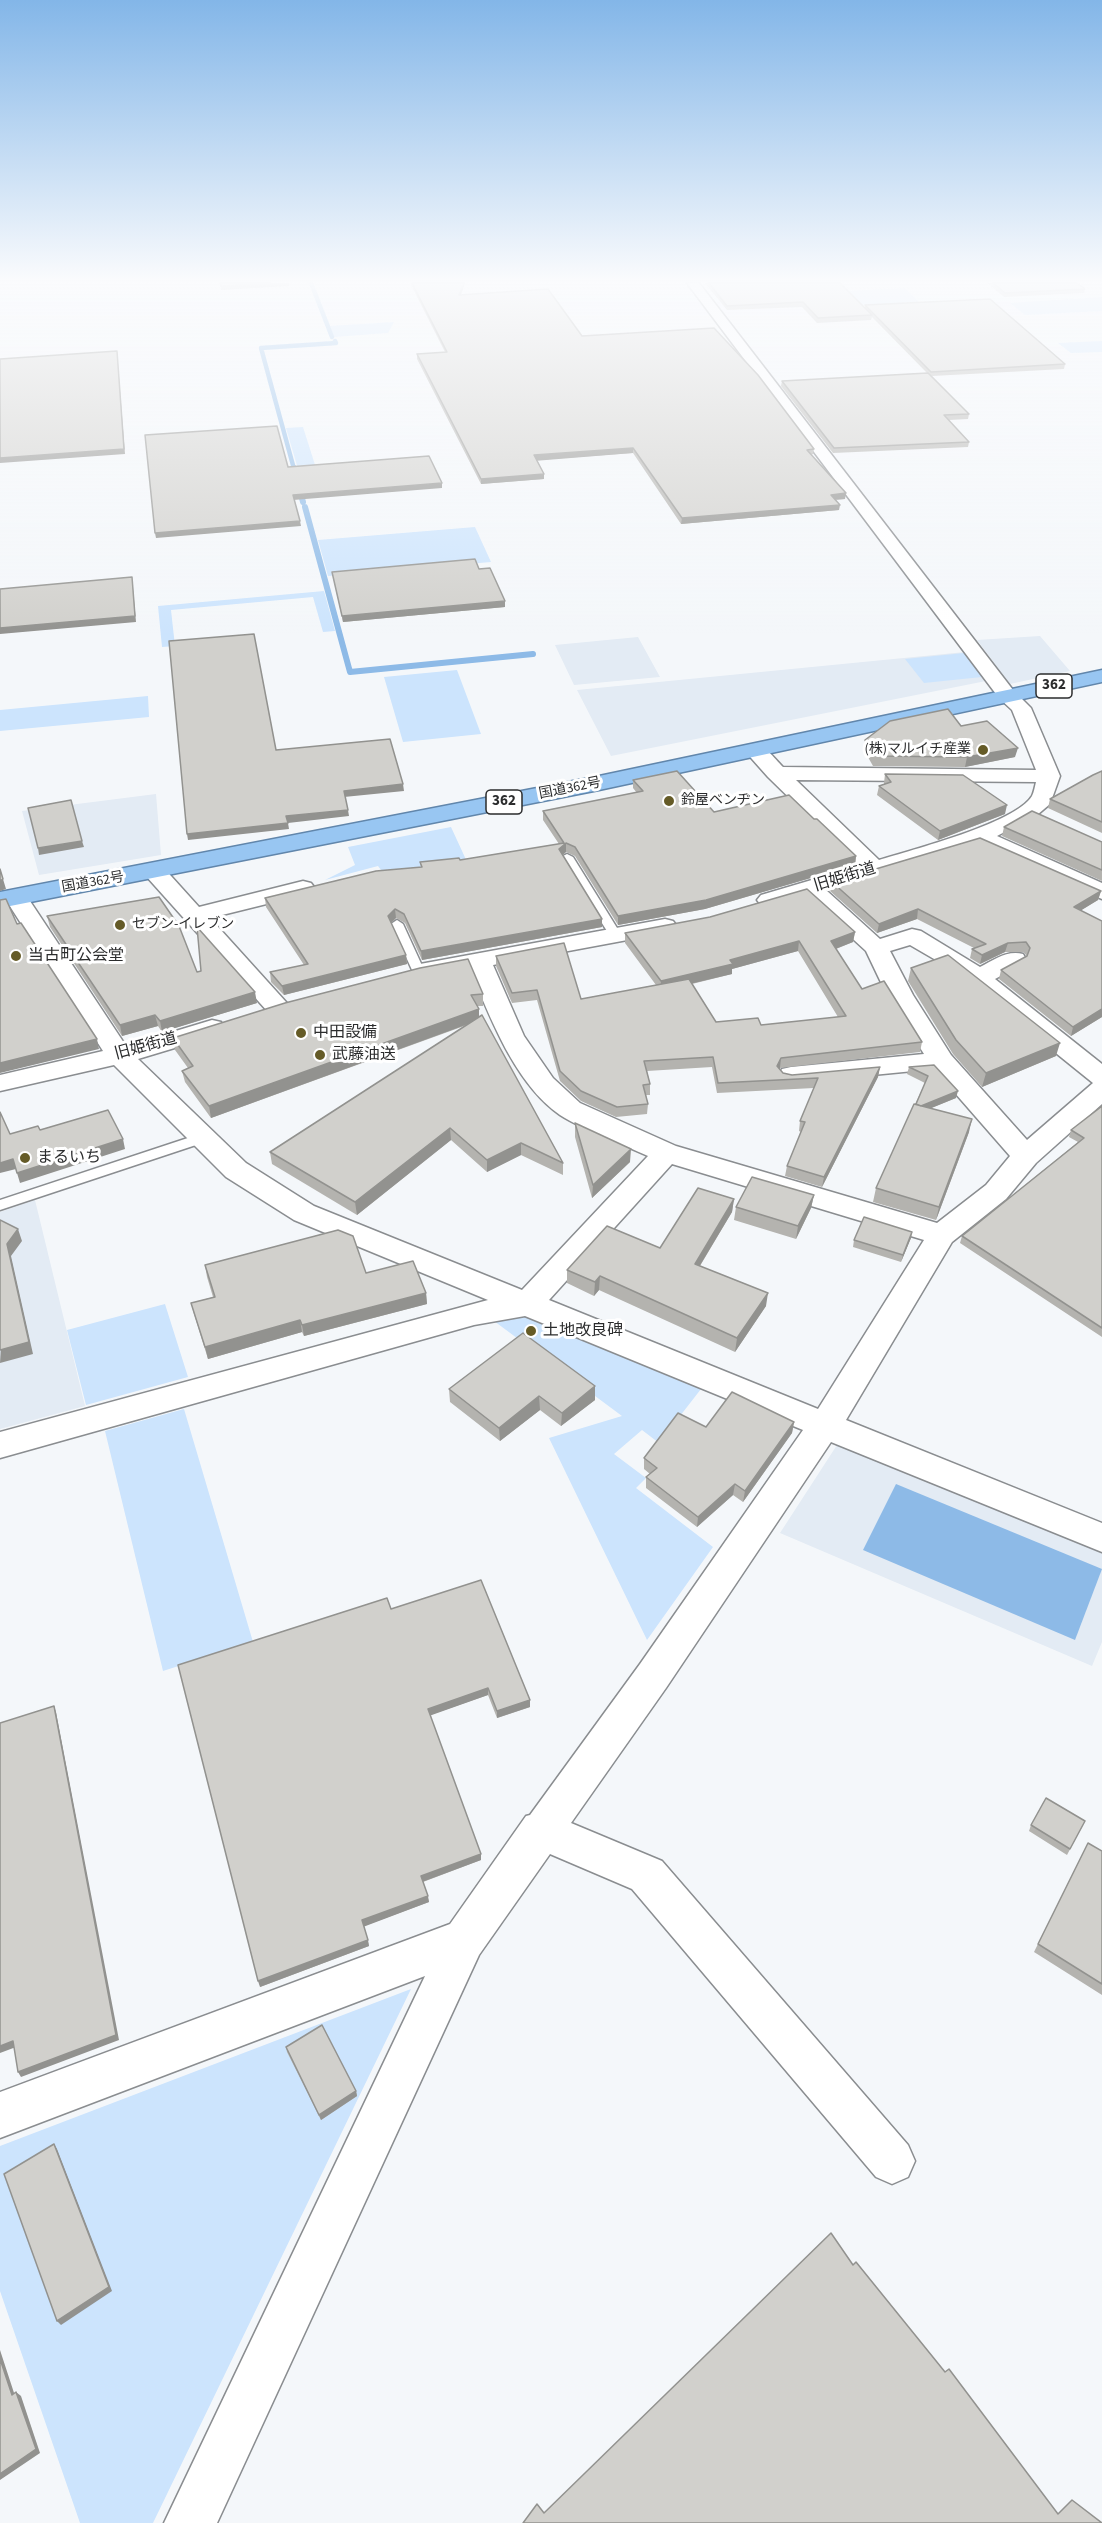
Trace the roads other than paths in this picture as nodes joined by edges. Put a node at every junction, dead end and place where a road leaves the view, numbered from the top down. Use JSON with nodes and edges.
{"nodes":[{"id":1,"x":783,"y":401,"type":"edge"},
{"id":2,"x":1102,"y":676,"type":"edge"},
{"id":3,"x":1006,"y":694,"type":"junction"},
{"id":4,"x":754,"y":750,"type":"junction"},
{"id":5,"x":775,"y":773,"type":"junction"},
{"id":6,"x":1048,"y":776,"type":"junction"},
{"id":7,"x":980,"y":837,"type":"junction"},
{"id":8,"x":567,"y":856,"type":"edge"},
{"id":9,"x":875,"y":869,"type":"junction"},
{"id":10,"x":154,"y":871,"type":"junction"},
{"id":11,"x":329,"y":882,"type":"edge"},
{"id":12,"x":810,"y":888,"type":"junction"},
{"id":13,"x":1102,"y":892,"type":"edge"},
{"id":14,"x":8,"y":898,"type":"edge"},
{"id":15,"x":742,"y":908,"type":"edge"},
{"id":16,"x":195,"y":915,"type":"junction"},
{"id":17,"x":686,"y":923,"type":"edge"},
{"id":18,"x":397,"y":924,"type":"edge"},
{"id":19,"x":616,"y":936,"type":"junction"},
{"id":20,"x":876,"y":948,"type":"junction"},
{"id":21,"x":1014,"y":959,"type":"dead end"},
{"id":22,"x":479,"y":961,"type":"junction"},
{"id":23,"x":407,"y":973,"type":"joint"},
{"id":24,"x":978,"y":978,"type":"junction"},
{"id":25,"x":119,"y":1055,"type":"junction"},
{"id":26,"x":941,"y":1060,"type":"junction"},
{"id":27,"x":791,"y":1075,"type":"edge"},
{"id":28,"x":1102,"y":1077,"type":"edge"},
{"id":29,"x":0,"y":1083,"type":"edge"},
{"id":30,"x":1102,"y":1089,"type":"edge"},
{"id":31,"x":203,"y":1138,"type":"junction"},
{"id":32,"x":666,"y":1153,"type":"junction"},
{"id":33,"x":1026,"y":1156,"type":"junction"},
{"id":34,"x":0,"y":1205,"type":"edge"},
{"id":35,"x":942,"y":1235,"type":"junction"},
{"id":36,"x":527,"y":1304,"type":"junction"},
{"id":37,"x":823,"y":1426,"type":"junction"},
{"id":38,"x":0,"y":1445,"type":"edge"},
{"id":39,"x":1102,"y":1538,"type":"edge"},
{"id":40,"x":540,"y":1830,"type":"junction"},
{"id":41,"x":464,"y":1940,"type":"junction"},
{"id":42,"x":0,"y":2115,"type":"edge"},
{"id":43,"x":892,"y":2161,"type":"dead end"},
{"id":44,"x":190,"y":2523,"type":"edge"}],
"edges":[{"from":1,"to":3,"type":"street"},
{"from":2,"to":3,"type":"highway","name":"国道362号","number":"362"},
{"from":3,"to":4,"type":"highway","name":"国道362号","number":"362"},
{"from":3,"to":6,"type":"street"},
{"from":4,"to":5,"type":"street"},
{"from":4,"to":10,"type":"highway","name":"国道362号","number":"362"},
{"from":5,"to":6,"type":"street"},
{"from":5,"to":9,"type":"street"},
{"from":6,"to":7,"type":"street","name":"旧姫街道"},
{"from":7,"to":9,"type":"street","name":"旧姫街道"},
{"from":7,"to":13,"type":"street"},
{"from":8,"to":19,"type":"lane"},
{"from":9,"to":12,"type":"street","name":"旧姫街道"},
{"from":10,"to":14,"type":"highway","name":"国道362号","number":"362"},
{"from":10,"to":16,"type":"street"},
{"from":11,"to":16,"type":"street"},
{"from":12,"to":15,"type":"street","name":"旧姫街道"},
{"from":12,"to":20,"type":"street"},
{"from":14,"to":25,"type":"street"},
{"from":16,"to":25,"type":"street","name":"旧姫街道"},
{"from":17,"to":19,"type":"street"},
{"from":18,"to":23,"type":"lane"},
{"from":19,"to":22,"type":"street"},
{"from":20,"to":24,"type":"street"},
{"from":20,"to":26,"type":"street"},
{"from":21,"to":24,"type":"street"},
{"from":22,"to":23,"type":"street"},
{"from":22,"to":32,"type":"street"},
{"from":24,"to":28,"type":"street"},
{"from":25,"to":29,"type":"street","name":"旧姫街道"},
{"from":25,"to":31,"type":"street"},
{"from":26,"to":27,"type":"street"},
{"from":26,"to":33,"type":"street"},
{"from":30,"to":33,"type":"street"},
{"from":31,"to":34,"type":"lane"},
{"from":31,"to":36,"type":"street"},
{"from":32,"to":35,"type":"street"},
{"from":32,"to":36,"type":"street"},
{"from":33,"to":35,"type":"street"},
{"from":35,"to":37,"type":"street"},
{"from":36,"to":37,"type":"street"},
{"from":36,"to":38,"type":"street"},
{"from":37,"to":39,"type":"street"},
{"from":37,"to":40,"type":"street"},
{"from":40,"to":41,"type":"street"},
{"from":40,"to":43,"type":"street"},
{"from":41,"to":42,"type":"street"},
{"from":41,"to":44,"type":"street"}]}
